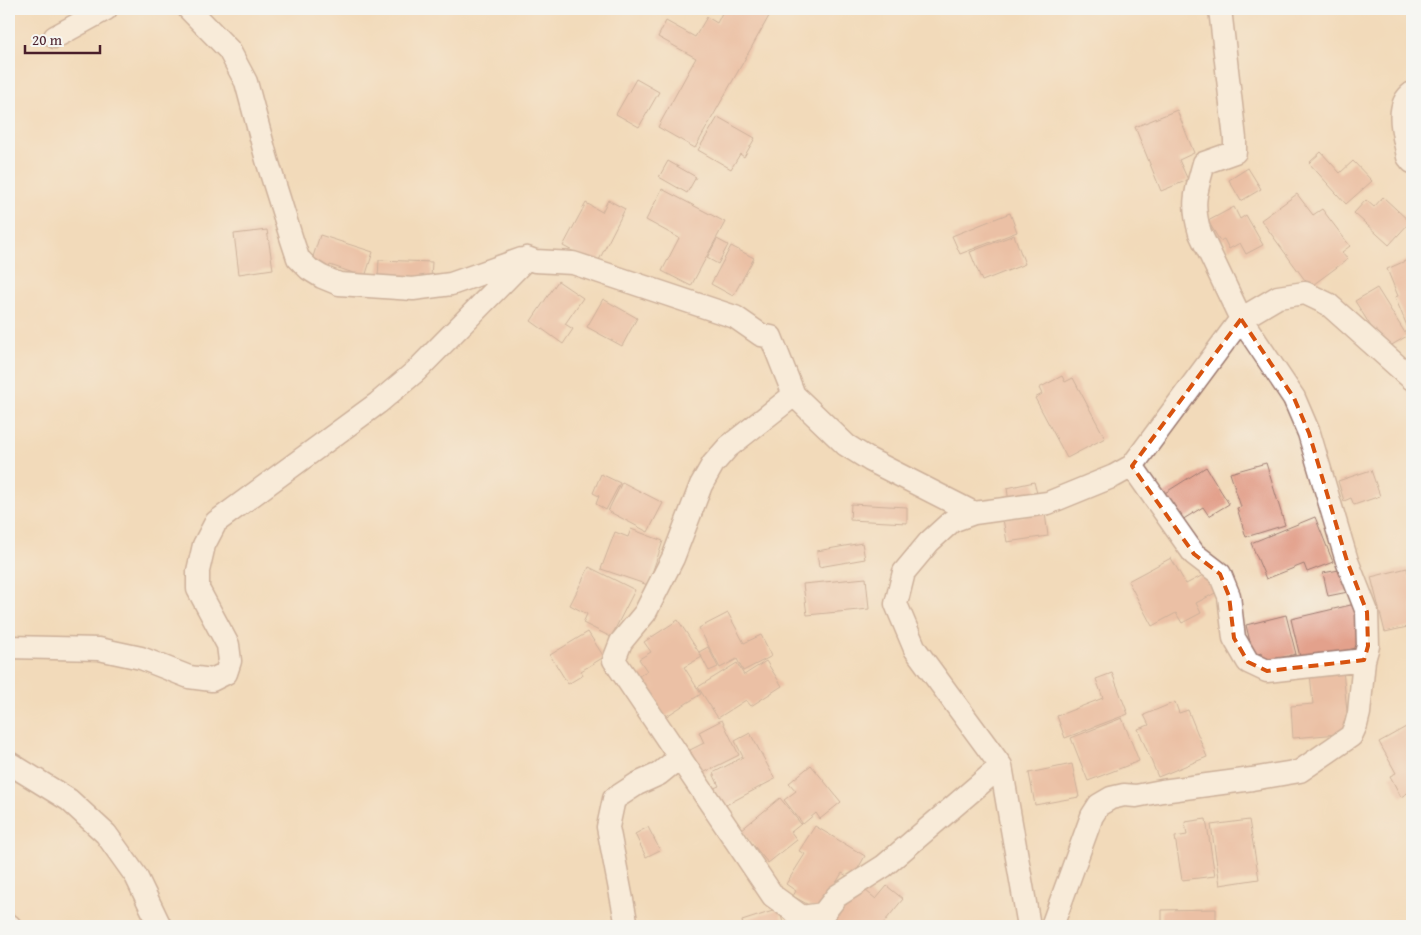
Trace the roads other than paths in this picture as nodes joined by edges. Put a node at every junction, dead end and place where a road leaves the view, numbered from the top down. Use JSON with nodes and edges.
{"nodes":[{"id":1,"x":106,"y":9,"type":"edge"},
{"id":2,"x":189,"y":9,"type":"edge"},
{"id":3,"x":1220,"y":9,"type":"edge"},
{"id":4,"x":55,"y":37,"type":"dead end"},
{"id":5,"x":1412,"y":93,"type":"edge"},
{"id":6,"x":1412,"y":162,"type":"edge"},
{"id":7,"x":527,"y":258,"type":"junction"},
{"id":8,"x":1241,"y":319,"type":"junction"},
{"id":9,"x":1412,"y":379,"type":"edge"},
{"id":10,"x":794,"y":395,"type":"junction"},
{"id":11,"x":1132,"y":466,"type":"junction"},
{"id":12,"x":974,"y":513,"type":"junction"},
{"id":13,"x":9,"y":648,"type":"edge"},
{"id":14,"x":1364,"y":660,"type":"junction"},
{"id":15,"x":680,"y":757,"type":"junction"},
{"id":16,"x":9,"y":763,"type":"edge"},
{"id":17,"x":1002,"y":766,"type":"junction"},
{"id":18,"x":160,"y":926,"type":"edge"},
{"id":19,"x":627,"y":926,"type":"edge"},
{"id":20,"x":1028,"y":926,"type":"edge"},
{"id":21,"x":1052,"y":926,"type":"edge"}],
"edges":[{"from":1,"to":4,"type":"street"},
{"from":2,"to":7,"type":"street"},
{"from":3,"to":8,"type":"street"},
{"from":5,"to":6,"type":"street"},
{"from":7,"to":10,"type":"street"},
{"from":7,"to":13,"type":"street"},
{"from":8,"to":9,"type":"street"},
{"from":8,"to":11,"type":"street"},
{"from":8,"to":14,"type":"street"},
{"from":10,"to":12,"type":"street"},
{"from":10,"to":15,"type":"street"},
{"from":11,"to":12,"type":"street"},
{"from":11,"to":14,"type":"street"},
{"from":12,"to":17,"type":"street"},
{"from":14,"to":21,"type":"street"},
{"from":15,"to":17,"type":"street"},
{"from":15,"to":19,"type":"street"},
{"from":16,"to":18,"type":"street"},
{"from":17,"to":20,"type":"street"}]}
